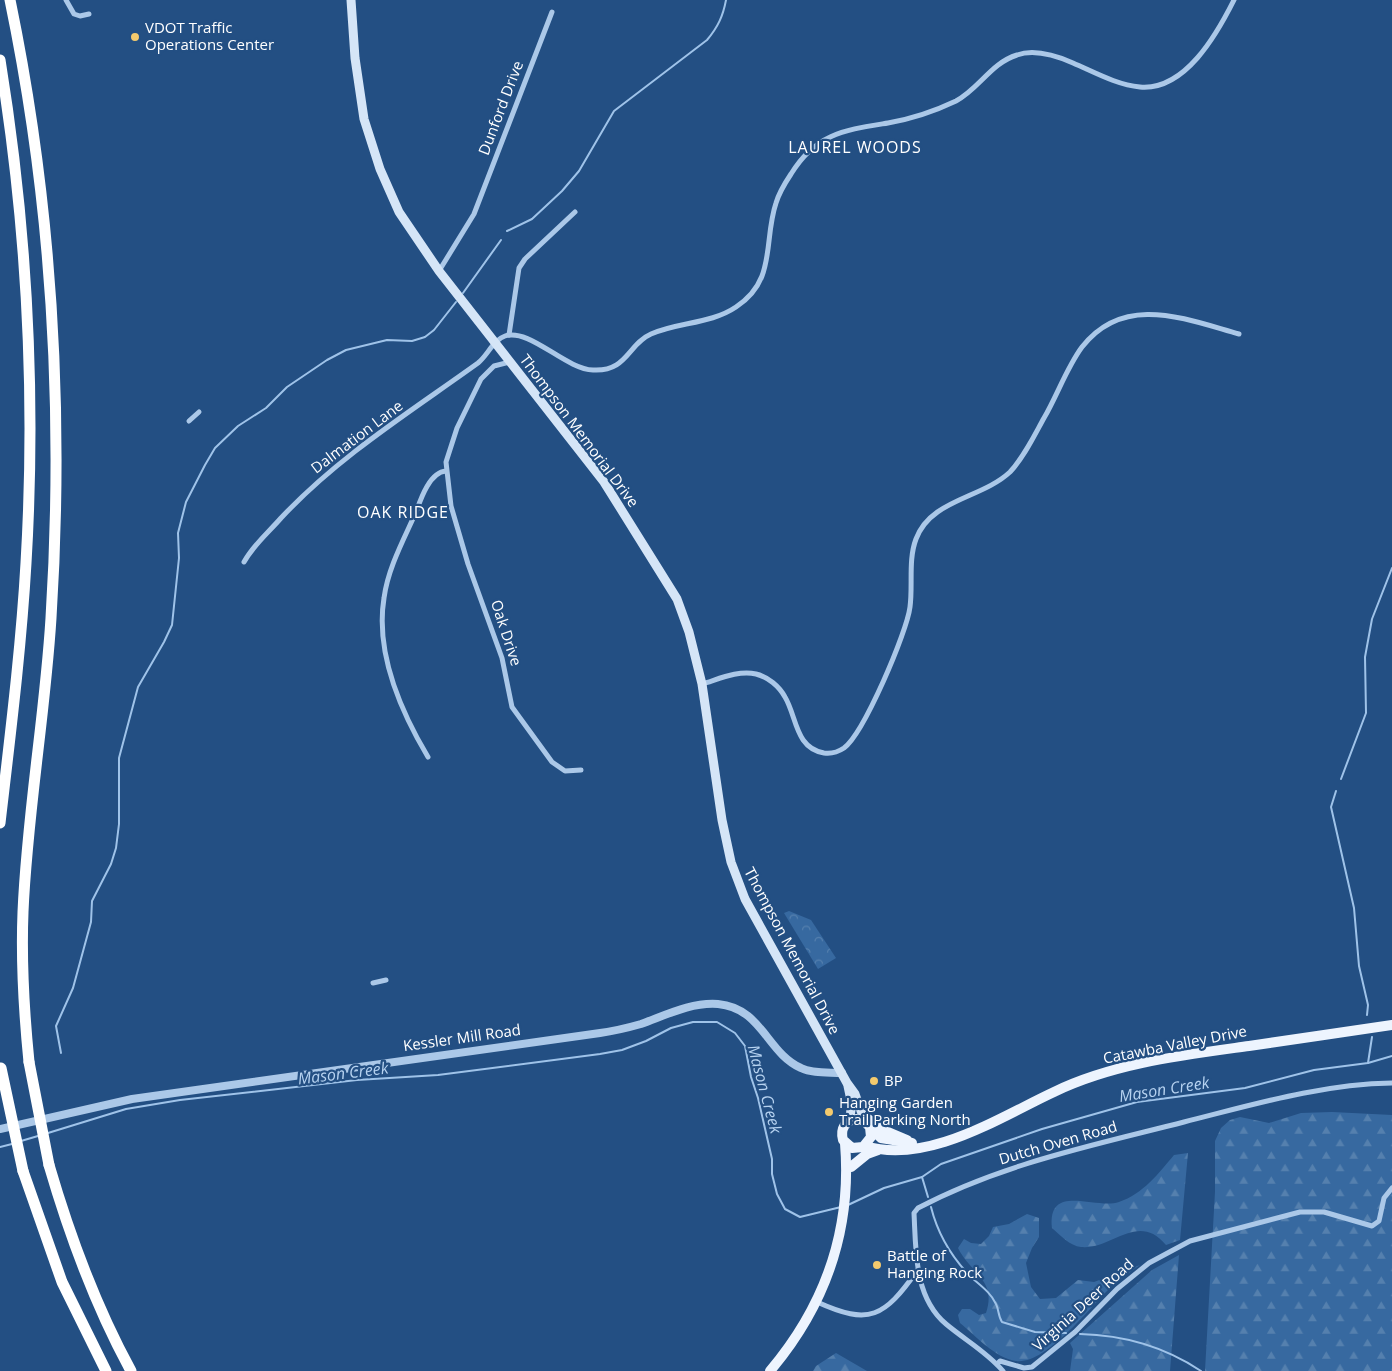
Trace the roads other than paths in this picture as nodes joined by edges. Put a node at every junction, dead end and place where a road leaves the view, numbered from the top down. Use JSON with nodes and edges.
{"nodes":[{"id":1,"x":10,"y":0,"type":"edge"},
{"id":2,"x":66,"y":0,"type":"edge"},
{"id":3,"x":351,"y":0,"type":"edge"},
{"id":4,"x":1234,"y":0,"type":"edge"},
{"id":5,"x":552,"y":12,"type":"dead end"},
{"id":6,"x":89,"y":14,"type":"dead end"},
{"id":7,"x":0,"y":60,"type":"edge"},
{"id":8,"x":575,"y":212,"type":"dead end"},
{"id":9,"x":439,"y":271,"type":"junction"},
{"id":10,"x":1239,"y":334,"type":"dead end"},
{"id":11,"x":509,"y":335,"type":"junction"},
{"id":12,"x":495,"y":343,"type":"junction"},
{"id":13,"x":510,"y":362,"type":"junction"},
{"id":14,"x":199,"y":412,"type":"dead end"},
{"id":15,"x":189,"y":421,"type":"dead end"},
{"id":16,"x":446,"y":471,"type":"junction"},
{"id":17,"x":244,"y":562,"type":"dead end"},
{"id":18,"x":702,"y":684,"type":"junction"},
{"id":19,"x":428,"y":757,"type":"dead end"},
{"id":20,"x":581,"y":770,"type":"dead end"},
{"id":21,"x":0,"y":823,"type":"edge"},
{"id":22,"x":386,"y":980,"type":"dead end"},
{"id":23,"x":373,"y":983,"type":"dead end"},
{"id":24,"x":1392,"y":1026,"type":"edge"},
{"id":25,"x":0,"y":1063,"type":"edge"},
{"id":26,"x":842,"y":1073,"type":"junction"},
{"id":27,"x":848,"y":1083,"type":"junction"},
{"id":28,"x":1392,"y":1083,"type":"edge"},
{"id":29,"x":849,"y":1121,"type":"junction"},
{"id":30,"x":867,"y":1123,"type":"junction"},
{"id":31,"x":0,"y":1129,"type":"edge"},
{"id":32,"x":946,"y":1140,"type":"junction"},
{"id":33,"x":845,"y":1143,"type":"junction"},
{"id":34,"x":862,"y":1147,"type":"junction"},
{"id":35,"x":878,"y":1150,"type":"junction"},
{"id":36,"x":849,"y":1176,"type":"junction"},
{"id":37,"x":1392,"y":1188,"type":"edge"},
{"id":38,"x":917,"y":1271,"type":"junction"},
{"id":39,"x":817,"y":1302,"type":"junction"},
{"id":40,"x":997,"y":1364,"type":"junction"},
{"id":41,"x":106,"y":1371,"type":"edge"},
{"id":42,"x":131,"y":1371,"type":"edge"},
{"id":43,"x":770,"y":1371,"type":"edge"},
{"id":44,"x":1003,"y":1371,"type":"edge"}],
"edges":[{"from":1,"to":42,"type":"highway","bridge":true},
{"from":2,"to":6,"type":"street"},
{"from":3,"to":9,"type":"main road","name":"Thompson Memorial Drive"},
{"from":4,"to":11,"type":"street"},
{"from":5,"to":9,"type":"street","name":"Dunford Drive"},
{"from":7,"to":21,"type":"highway"},
{"from":8,"to":11,"type":"street"},
{"from":9,"to":12,"type":"main road","name":"Thompson Memorial Drive"},
{"from":10,"to":18,"type":"street"},
{"from":11,"to":12,"type":"street","name":"Dalmation Lane"},
{"from":12,"to":13,"type":"main road","name":"Thompson Memorial Drive"},
{"from":12,"to":17,"type":"street","name":"Dalmation Lane"},
{"from":13,"to":16,"type":"street","name":"Oak Drive"},
{"from":13,"to":18,"type":"main road","name":"Thompson Memorial Drive"},
{"from":14,"to":15,"type":"street"},
{"from":16,"to":19,"type":"street"},
{"from":16,"to":20,"type":"street","name":"Oak Drive"},
{"from":18,"to":26,"type":"main road","name":"Thompson Memorial Drive"},
{"from":22,"to":23,"type":"street"},
{"from":24,"to":32,"type":"main road","name":"Catawba Valley Drive"},
{"from":25,"to":41,"type":"highway","bridge":true},
{"from":26,"to":27,"type":"main road","name":"Thompson Memorial Drive"},
{"from":26,"to":31,"type":"street","name":"Kessler Mill Road"},
{"from":27,"to":29,"type":"main road","name":"Thompson Memorial Drive"},
{"from":27,"to":30,"type":"main road","name":"Thompson Memorial Drive"},
{"from":28,"to":38,"type":"street","name":"Dutch Oven Road"},
{"from":29,"to":30,"type":"main road"},
{"from":29,"to":33,"type":"main road"},
{"from":30,"to":32,"type":"main road","name":"Catawba Valley Drive"},
{"from":30,"to":34,"type":"main road"},
{"from":32,"to":35,"type":"main road","name":"Catawba Valley Drive"},
{"from":33,"to":34,"type":"main road"},
{"from":33,"to":36,"type":"main road"},
{"from":34,"to":35,"type":"main road","name":"Catawba Valley Drive"},
{"from":34,"to":36,"type":"main road"},
{"from":35,"to":36,"type":"main road"},
{"from":36,"to":39,"type":"main road"},
{"from":37,"to":40,"type":"street","name":"Virginia Deer Road"},
{"from":38,"to":39,"type":"street"},
{"from":38,"to":40,"type":"street"},
{"from":39,"to":43,"type":"main road"},
{"from":40,"to":44,"type":"street"}]}
